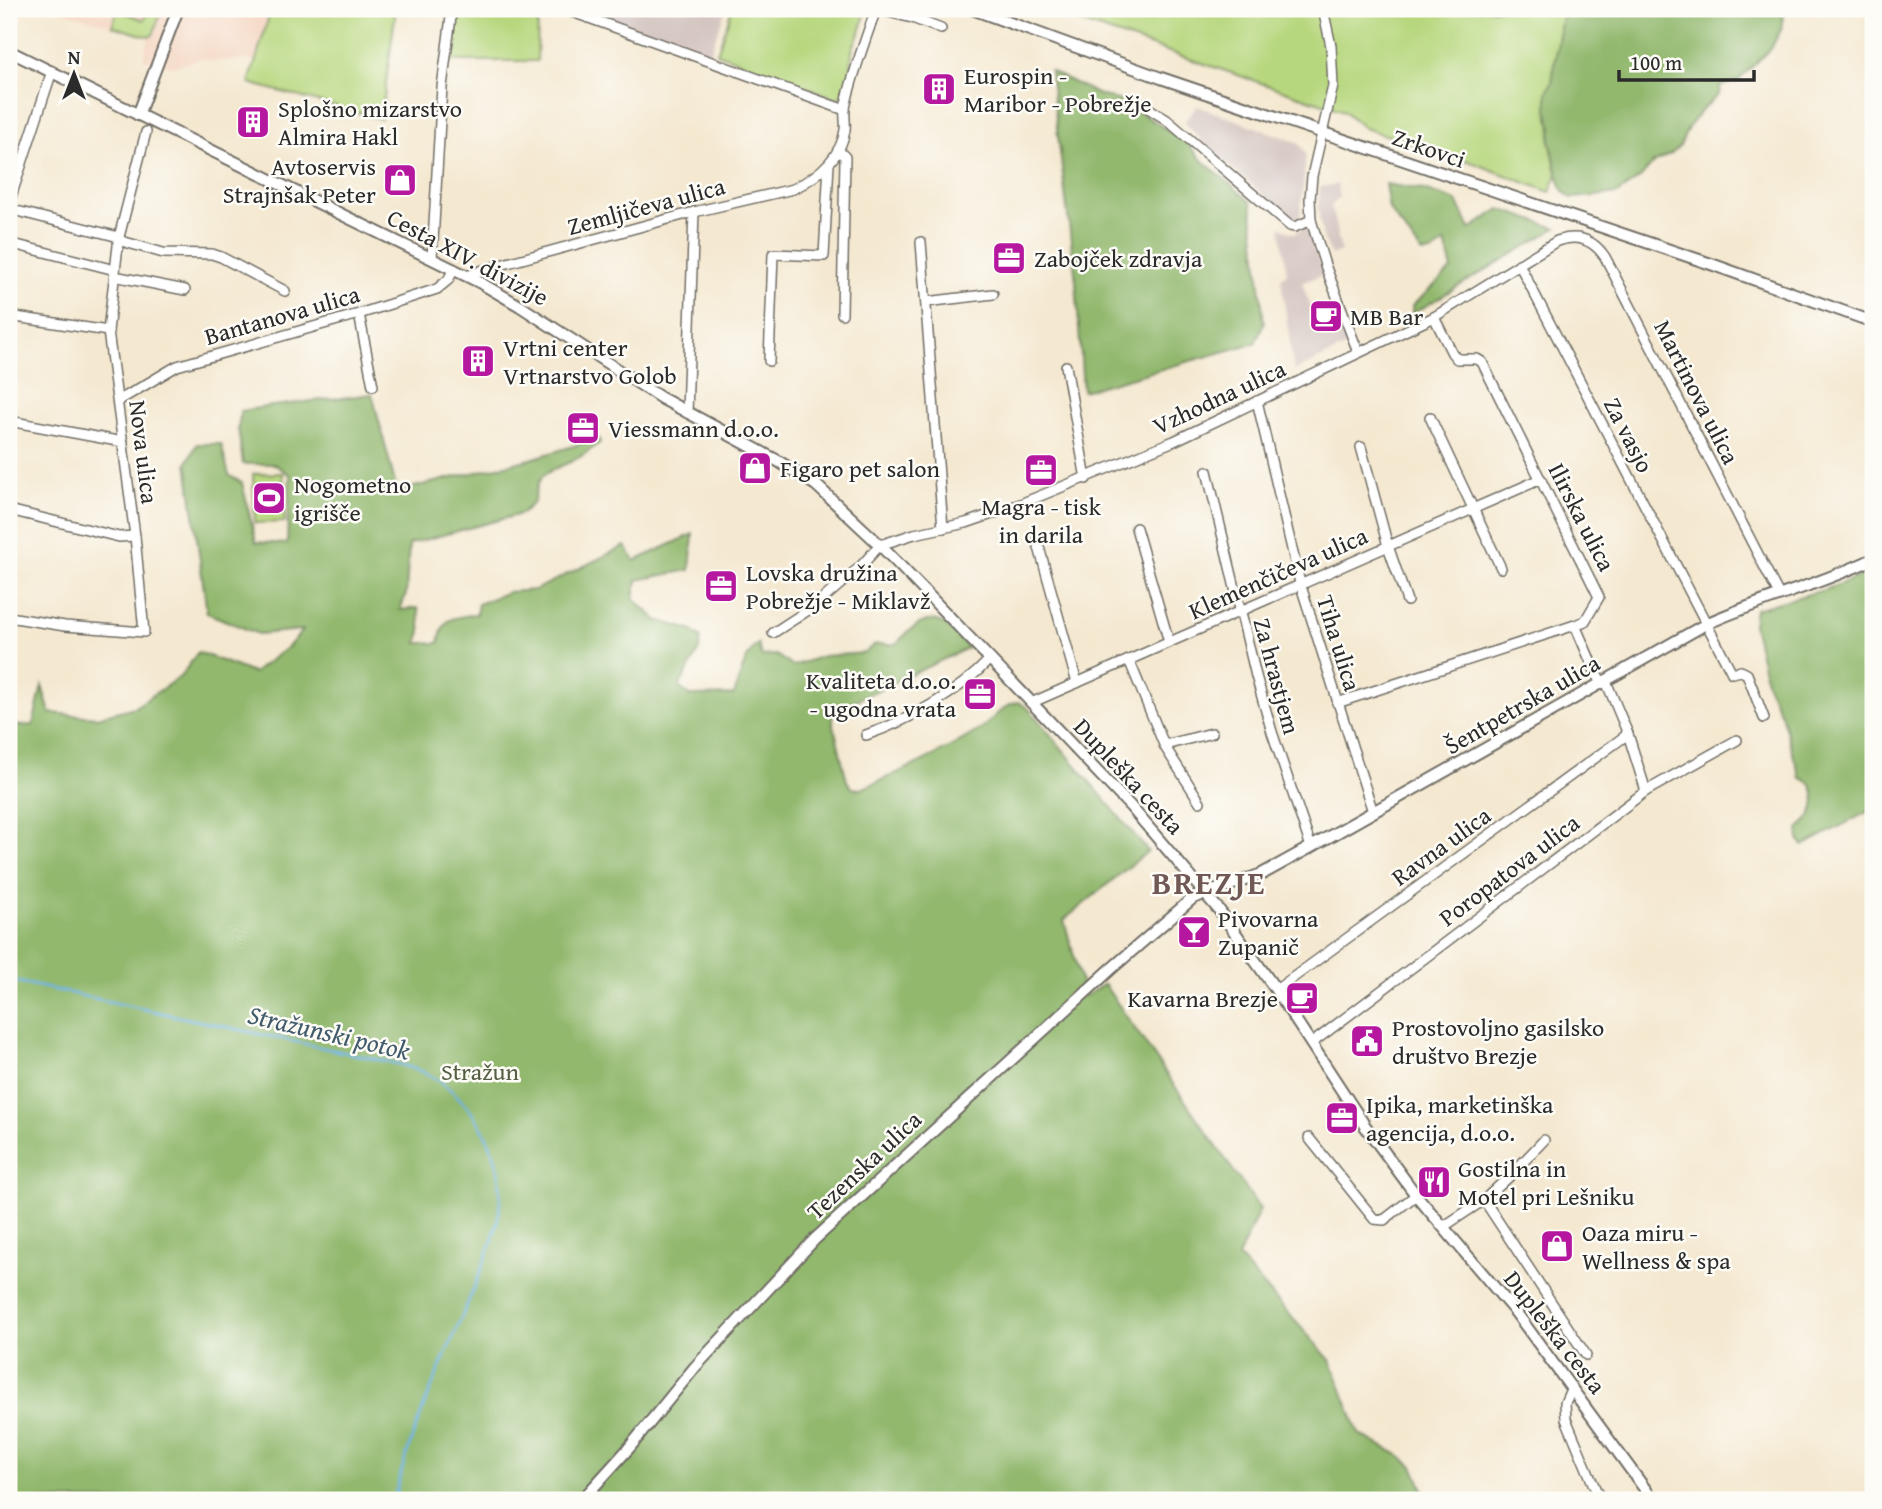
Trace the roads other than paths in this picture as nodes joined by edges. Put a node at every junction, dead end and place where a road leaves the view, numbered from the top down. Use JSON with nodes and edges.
{"nodes":[{"id":1,"x":178,"y":9,"type":"edge"},
{"id":2,"x":452,"y":9,"type":"edge"},
{"id":3,"x":564,"y":9,"type":"edge"},
{"id":4,"x":876,"y":9,"type":"edge"},
{"id":5,"x":972,"y":9,"type":"edge"},
{"id":6,"x":1323,"y":9,"type":"edge"},
{"id":7,"x":941,"y":29,"type":"dead end"},
{"id":8,"x":9,"y":51,"type":"edge"},
{"id":9,"x":52,"y":71,"type":"junction"},
{"id":10,"x":1137,"y":101,"type":"dead end"},
{"id":11,"x":845,"y":110,"type":"junction"},
{"id":12,"x":138,"y":115,"type":"junction"},
{"id":13,"x":146,"y":132,"type":"dead end"},
{"id":14,"x":1322,"y":133,"type":"junction"},
{"id":15,"x":838,"y":150,"type":"junction"},
{"id":16,"x":829,"y":164,"type":"junction"},
{"id":17,"x":9,"y":203,"type":"edge"},
{"id":18,"x":9,"y":209,"type":"edge"},
{"id":19,"x":694,"y":212,"type":"junction"},
{"id":20,"x":1311,"y":220,"type":"junction"},
{"id":21,"x":119,"y":239,"type":"junction"},
{"id":22,"x":1557,"y":241,"type":"joint"},
{"id":23,"x":921,"y":242,"type":"dead end"},
{"id":24,"x":9,"y":243,"type":"edge"},
{"id":25,"x":432,"y":258,"type":"junction"},
{"id":26,"x":1519,"y":264,"type":"junction"},
{"id":27,"x":454,"y":269,"type":"junction"},
{"id":28,"x":114,"y":274,"type":"junction"},
{"id":29,"x":467,"y":276,"type":"junction"},
{"id":30,"x":185,"y":289,"type":"dead end"},
{"id":31,"x":285,"y":291,"type":"dead end"},
{"id":32,"x":993,"y":294,"type":"dead end"},
{"id":33,"x":926,"y":302,"type":"junction"},
{"id":34,"x":359,"y":314,"type":"junction"},
{"id":35,"x":842,"y":314,"type":"dead end"},
{"id":36,"x":9,"y":316,"type":"edge"},
{"id":37,"x":1434,"y":317,"type":"junction"},
{"id":38,"x":1873,"y":323,"type":"edge"},
{"id":39,"x":108,"y":331,"type":"junction"},
{"id":40,"x":1358,"y":352,"type":"junction"},
{"id":41,"x":769,"y":361,"type":"dead end"},
{"id":42,"x":1066,"y":366,"type":"dead end"},
{"id":43,"x":373,"y":386,"type":"dead end"},
{"id":44,"x":118,"y":401,"type":"junction"},
{"id":45,"x":1257,"y":401,"type":"junction"},
{"id":46,"x":687,"y":413,"type":"junction"},
{"id":47,"x":1430,"y":417,"type":"dead end"},
{"id":48,"x":9,"y":421,"type":"edge"},
{"id":49,"x":123,"y":442,"type":"junction"},
{"id":50,"x":1361,"y":447,"type":"dead end"},
{"id":51,"x":1207,"y":471,"type":"dead end"},
{"id":52,"x":1086,"y":479,"type":"junction"},
{"id":53,"x":1541,"y":479,"type":"junction"},
{"id":54,"x":1473,"y":509,"type":"junction"},
{"id":55,"x":9,"y":510,"type":"edge"},
{"id":56,"x":943,"y":528,"type":"junction"},
{"id":57,"x":1136,"y":528,"type":"dead end"},
{"id":58,"x":135,"y":536,"type":"junction"},
{"id":59,"x":1037,"y":540,"type":"dead end"},
{"id":60,"x":880,"y":545,"type":"junction"},
{"id":61,"x":1388,"y":547,"type":"junction"},
{"id":62,"x":1869,"y":561,"type":"edge"},
{"id":63,"x":1501,"y":568,"type":"dead end"},
{"id":64,"x":1300,"y":583,"type":"junction"},
{"id":65,"x":1779,"y":595,"type":"junction"},
{"id":66,"x":1407,"y":601,"type":"dead end"},
{"id":67,"x":1239,"y":610,"type":"junction"},
{"id":68,"x":9,"y":617,"type":"edge"},
{"id":69,"x":1706,"y":624,"type":"junction"},
{"id":70,"x":1576,"y":625,"type":"junction"},
{"id":71,"x":773,"y":633,"type":"dead end"},
{"id":72,"x":1169,"y":642,"type":"junction"},
{"id":73,"x":990,"y":659,"type":"junction"},
{"id":74,"x":1129,"y":660,"type":"junction"},
{"id":75,"x":1604,"y":682,"type":"junction"},
{"id":76,"x":1077,"y":683,"type":"junction"},
{"id":77,"x":1031,"y":703,"type":"junction"},
{"id":78,"x":1337,"y":703,"type":"junction"},
{"id":79,"x":1764,"y":718,"type":"dead end"},
{"id":80,"x":1212,"y":733,"type":"dead end"},
{"id":81,"x":1628,"y":734,"type":"junction"},
{"id":82,"x":866,"y":735,"type":"dead end"},
{"id":83,"x":1737,"y":740,"type":"dead end"},
{"id":84,"x":1165,"y":746,"type":"junction"},
{"id":85,"x":1646,"y":790,"type":"junction"},
{"id":86,"x":1200,"y":802,"type":"dead end"},
{"id":87,"x":1373,"y":812,"type":"junction"},
{"id":88,"x":1311,"y":847,"type":"junction"},
{"id":89,"x":1206,"y":894,"type":"junction"},
{"id":90,"x":1276,"y":990,"type":"junction"},
{"id":91,"x":1312,"y":1043,"type":"junction"},
{"id":92,"x":1309,"y":1138,"type":"dead end"},
{"id":93,"x":1544,"y":1140,"type":"dead end"},
{"id":94,"x":1416,"y":1195,"type":"junction"},
{"id":95,"x":1484,"y":1200,"type":"junction"},
{"id":96,"x":1443,"y":1227,"type":"junction"},
{"id":97,"x":1586,"y":1355,"type":"dead end"},
{"id":98,"x":1572,"y":1387,"type":"junction"},
{"id":99,"x":582,"y":1500,"type":"edge"},
{"id":100,"x":1600,"y":1500,"type":"edge"},
{"id":101,"x":1653,"y":1500,"type":"edge"}],
"edges":[{"from":1,"to":12,"type":"street"},
{"from":2,"to":25,"type":"street"},
{"from":3,"to":11,"type":"street"},
{"from":4,"to":7,"type":"street"},
{"from":4,"to":11,"type":"street","name":"Zemljičeva ulica"},
{"from":5,"to":14,"type":"street","name":"Zrkovci"},
{"from":6,"to":14,"type":"street"},
{"from":8,"to":9,"type":"street","name":"Cesta XIV. divizije"},
{"from":9,"to":12,"type":"street","name":"Cesta XIV. divizije"},
{"from":9,"to":17,"type":"street"},
{"from":10,"to":20,"type":"street"},
{"from":11,"to":15,"type":"street","name":"Zemljičeva ulica"},
{"from":12,"to":25,"type":"street","name":"Cesta XIV. divizije"},
{"from":13,"to":21,"type":"street","name":"Nova ulica"},
{"from":14,"to":20,"type":"street"},
{"from":14,"to":38,"type":"street","name":"Zrkovci"},
{"from":15,"to":16,"type":"street","name":"Zemljičeva ulica"},
{"from":15,"to":35,"type":"street","name":"Zemljičeva ulica"},
{"from":16,"to":19,"type":"street","name":"Zemljičeva ulica"},
{"from":16,"to":41,"type":"street","name":"Zemljičeva ulica"},
{"from":18,"to":21,"type":"street"},
{"from":19,"to":29,"type":"street","name":"Zemljičeva ulica"},
{"from":19,"to":46,"type":"street"},
{"from":20,"to":40,"type":"street"},
{"from":21,"to":28,"type":"street","name":"Nova ulica"},
{"from":21,"to":31,"type":"street"},
{"from":22,"to":26,"type":"street","name":"Vzhodna ulica"},
{"from":22,"to":65,"type":"street","name":"Martinova ulica"},
{"from":23,"to":33,"type":"street"},
{"from":24,"to":28,"type":"street"},
{"from":25,"to":27,"type":"street","name":"Cesta XIV. divizije"},
{"from":26,"to":37,"type":"street","name":"Vzhodna ulica"},
{"from":26,"to":69,"type":"street","name":"Za vasjo"},
{"from":27,"to":29,"type":"street","name":"Cesta XIV. divizije"},
{"from":27,"to":34,"type":"street","name":"Bantanova ulica"},
{"from":28,"to":30,"type":"street"},
{"from":28,"to":39,"type":"street","name":"Nova ulica"},
{"from":29,"to":46,"type":"street","name":"Cesta XIV. divizije"},
{"from":32,"to":33,"type":"street"},
{"from":33,"to":56,"type":"street"},
{"from":34,"to":43,"type":"street"},
{"from":34,"to":44,"type":"street","name":"Bantanova ulica"},
{"from":36,"to":39,"type":"street"},
{"from":37,"to":40,"type":"street","name":"Vzhodna ulica"},
{"from":37,"to":53,"type":"street","name":"Ilirska ulica"},
{"from":39,"to":44,"type":"street","name":"Nova ulica"},
{"from":40,"to":45,"type":"street","name":"Vzhodna ulica"},
{"from":42,"to":52,"type":"street"},
{"from":44,"to":49,"type":"street","name":"Nova ulica"},
{"from":45,"to":52,"type":"street","name":"Vzhodna ulica"},
{"from":45,"to":64,"type":"street","name":"Tiha ulica"},
{"from":46,"to":60,"type":"street","name":"Cesta XIV. divizije"},
{"from":47,"to":54,"type":"street"},
{"from":48,"to":49,"type":"street"},
{"from":49,"to":58,"type":"street","name":"Nova ulica"},
{"from":50,"to":61,"type":"street"},
{"from":51,"to":67,"type":"street","name":"Za hrastjem"},
{"from":52,"to":56,"type":"street","name":"Vzhodna ulica"},
{"from":53,"to":54,"type":"street","name":"Klemenčičeva ulica"},
{"from":53,"to":70,"type":"street","name":"Ilirska ulica"},
{"from":54,"to":61,"type":"street","name":"Klemenčičeva ulica"},
{"from":54,"to":63,"type":"street"},
{"from":55,"to":58,"type":"street"},
{"from":56,"to":60,"type":"street","name":"Vzhodna ulica"},
{"from":57,"to":72,"type":"street"},
{"from":58,"to":68,"type":"street","name":"Nova ulica"},
{"from":59,"to":76,"type":"street"},
{"from":60,"to":71,"type":"street"},
{"from":60,"to":73,"type":"street","name":"Dupleška cesta"},
{"from":61,"to":64,"type":"street","name":"Klemenčičeva ulica"},
{"from":61,"to":66,"type":"street"},
{"from":62,"to":65,"type":"street","name":"Šentpetrska ulica"},
{"from":64,"to":67,"type":"street","name":"Klemenčičeva ulica"},
{"from":64,"to":78,"type":"street","name":"Tiha ulica"},
{"from":65,"to":69,"type":"street","name":"Šentpetrska ulica"},
{"from":67,"to":72,"type":"street","name":"Klemenčičeva ulica"},
{"from":67,"to":88,"type":"street","name":"Za hrastjem"},
{"from":69,"to":75,"type":"street","name":"Šentpetrska ulica"},
{"from":69,"to":79,"type":"street","name":"Za vasjo"},
{"from":70,"to":75,"type":"street"},
{"from":70,"to":78,"type":"street"},
{"from":72,"to":74,"type":"street","name":"Klemenčičeva ulica"},
{"from":73,"to":77,"type":"street","name":"Dupleška cesta"},
{"from":73,"to":82,"type":"street"},
{"from":74,"to":76,"type":"street","name":"Klemenčičeva ulica"},
{"from":74,"to":84,"type":"street"},
{"from":75,"to":81,"type":"street"},
{"from":75,"to":87,"type":"street","name":"Šentpetrska ulica"},
{"from":76,"to":77,"type":"street","name":"Klemenčičeva ulica"},
{"from":77,"to":89,"type":"street","name":"Dupleška cesta"},
{"from":78,"to":87,"type":"street","name":"Tiha ulica"},
{"from":80,"to":84,"type":"street"},
{"from":81,"to":85,"type":"street"},
{"from":81,"to":90,"type":"street","name":"Ravna ulica"},
{"from":83,"to":85,"type":"street","name":"Poropatova ulica"},
{"from":84,"to":86,"type":"street"},
{"from":85,"to":91,"type":"street","name":"Poropatova ulica"},
{"from":87,"to":88,"type":"street","name":"Šentpetrska ulica"},
{"from":88,"to":89,"type":"street","name":"Šentpetrska ulica"},
{"from":89,"to":90,"type":"street","name":"Dupleška cesta"},
{"from":89,"to":99,"type":"street","name":"Tezenska ulica"},
{"from":90,"to":91,"type":"street","name":"Dupleška cesta"},
{"from":91,"to":94,"type":"street","name":"Dupleška cesta"},
{"from":92,"to":94,"type":"street"},
{"from":93,"to":95,"type":"street"},
{"from":94,"to":96,"type":"street","name":"Dupleška cesta"},
{"from":95,"to":96,"type":"street"},
{"from":95,"to":97,"type":"street"},
{"from":96,"to":98,"type":"street","name":"Dupleška cesta"},
{"from":98,"to":100,"type":"street"},
{"from":98,"to":101,"type":"street","name":"Dupleška cesta"}]}
